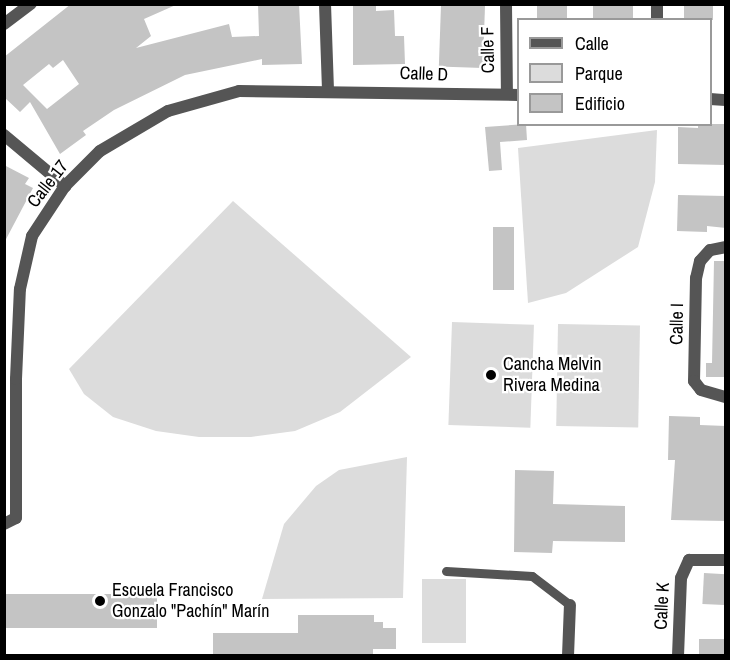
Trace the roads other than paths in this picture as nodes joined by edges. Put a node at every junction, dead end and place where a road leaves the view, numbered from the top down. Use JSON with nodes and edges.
{"nodes":[{"id":1,"x":31,"y":4,"type":"edge"},
{"id":2,"x":325,"y":4,"type":"edge"},
{"id":3,"x":506,"y":4,"type":"edge"},
{"id":4,"x":4,"y":24,"type":"edge"},
{"id":5,"x":328,"y":89,"type":"junction"},
{"id":6,"x":513,"y":94,"type":"edge"},
{"id":7,"x":4,"y":135,"type":"edge"},
{"id":8,"x":65,"y":186,"type":"junction"},
{"id":9,"x":726,"y":247,"type":"edge"},
{"id":10,"x":10,"y":379,"type":"edge"},
{"id":11,"x":726,"y":397,"type":"edge"},
{"id":12,"x":4,"y":524,"type":"edge"},
{"id":13,"x":726,"y":560,"type":"edge"},
{"id":14,"x":446,"y":571,"type":"dead end"},
{"id":15,"x":570,"y":605,"type":"joint"},
{"id":16,"x":568,"y":656,"type":"edge"},
{"id":17,"x":678,"y":656,"type":"edge"}],
"edges":[{"from":1,"to":4,"type":"street"},
{"from":2,"to":5,"type":"street"},
{"from":3,"to":6,"type":"street","name":"Calle F"},
{"from":5,"to":6,"type":"street","name":"Calle D"},
{"from":5,"to":8,"type":"street","name":"Calle 17"},
{"from":7,"to":8,"type":"street"},
{"from":8,"to":10,"type":"street","name":"Calle 17"},
{"from":9,"to":11,"type":"street","name":"Calle I"},
{"from":10,"to":12,"type":"street","name":"Calle 17"},
{"from":13,"to":17,"type":"street","name":"Calle K"},
{"from":14,"to":15,"type":"lane"},
{"from":15,"to":16,"type":"street"}]}
